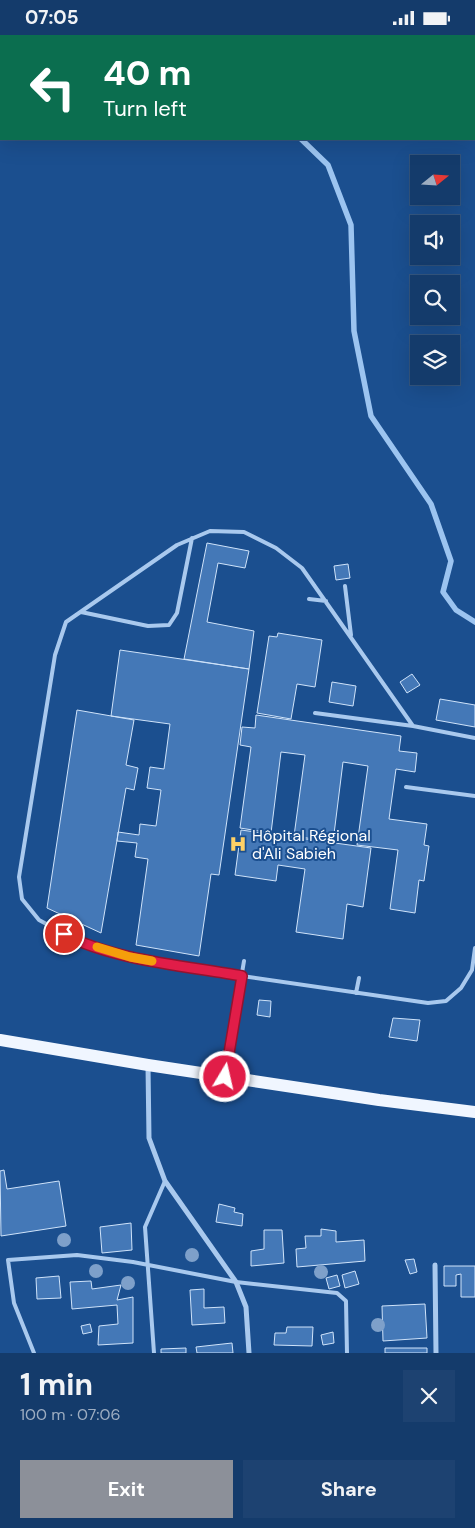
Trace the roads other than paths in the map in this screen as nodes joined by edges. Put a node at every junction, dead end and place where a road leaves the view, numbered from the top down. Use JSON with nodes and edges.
{"nodes":[{"id":1,"x":192,"y":538,"type":"junction"},
{"id":2,"x":345,"y":586,"type":"dead end"},
{"id":3,"x":309,"y":599,"type":"dead end"},
{"id":4,"x":326,"y":601,"type":"junction"},
{"id":5,"x":81,"y":612,"type":"junction"},
{"id":6,"x":351,"y":638,"type":"junction"},
{"id":7,"x":315,"y":713,"type":"dead end"},
{"id":8,"x":414,"y":727,"type":"junction"},
{"id":9,"x":475,"y":738,"type":"edge"},
{"id":10,"x":406,"y":787,"type":"dead end"},
{"id":11,"x":475,"y":796,"type":"edge"},
{"id":12,"x":475,"y":947,"type":"edge"},
{"id":13,"x":244,"y":961,"type":"dead end"},
{"id":14,"x":242,"y":976,"type":"junction"},
{"id":15,"x":359,"y":978,"type":"dead end"},
{"id":16,"x":356,"y":993,"type":"junction"},
{"id":17,"x":0,"y":1040,"type":"edge"},
{"id":18,"x":148,"y":1065,"type":"junction"},
{"id":19,"x":225,"y":1077,"type":"junction"},
{"id":20,"x":475,"y":1112,"type":"edge"},
{"id":21,"x":165,"y":1181,"type":"junction"},
{"id":22,"x":148,"y":1264,"type":"junction"},
{"id":23,"x":435,"y":1265,"type":"dead end"},
{"id":24,"x":236,"y":1282,"type":"junction"},
{"id":25,"x":34,"y":1353,"type":"edge"},
{"id":26,"x":154,"y":1353,"type":"edge"},
{"id":27,"x":249,"y":1353,"type":"edge"},
{"id":28,"x":347,"y":1353,"type":"edge"},
{"id":29,"x":436,"y":1353,"type":"edge"}],
"edges":[{"from":1,"to":4,"type":"lane"},
{"from":1,"to":5,"type":"lane"},
{"from":1,"to":5,"type":"lane"},
{"from":2,"to":6,"type":"lane"},
{"from":3,"to":4,"type":"lane"},
{"from":4,"to":6,"type":"lane"},
{"from":5,"to":14,"type":"lane"},
{"from":6,"to":8,"type":"lane"},
{"from":7,"to":8,"type":"lane"},
{"from":8,"to":9,"type":"lane"},
{"from":10,"to":11,"type":"lane"},
{"from":12,"to":16,"type":"lane"},
{"from":13,"to":14,"type":"lane"},
{"from":14,"to":16,"type":"lane"},
{"from":14,"to":19,"type":"lane"},
{"from":15,"to":16,"type":"lane"},
{"from":17,"to":18,"type":"main road"},
{"from":18,"to":19,"type":"main road"},
{"from":18,"to":21,"type":"street"},
{"from":19,"to":20,"type":"main road"},
{"from":21,"to":22,"type":"lane"},
{"from":21,"to":24,"type":"street"},
{"from":22,"to":24,"type":"lane"},
{"from":22,"to":25,"type":"lane"},
{"from":22,"to":26,"type":"lane"},
{"from":23,"to":29,"type":"street"},
{"from":24,"to":27,"type":"street"},
{"from":24,"to":28,"type":"lane"}]}
